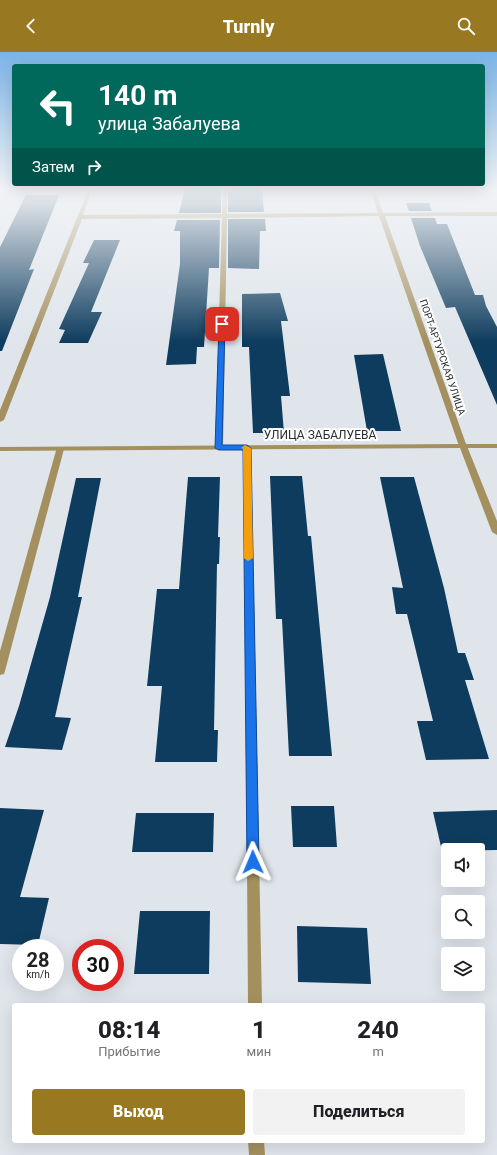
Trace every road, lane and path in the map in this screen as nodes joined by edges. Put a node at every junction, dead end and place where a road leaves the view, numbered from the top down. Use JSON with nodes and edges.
{"nodes":[{"id":1,"x":71,"y":239,"type":"edge"},
{"id":2,"x":224,"y":239,"type":"edge"},
{"id":3,"x":390,"y":239,"type":"edge"},
{"id":4,"x":0,"y":420,"type":"edge"},
{"id":5,"x":463,"y":446,"type":"junction"},
{"id":6,"x":497,"y":446,"type":"edge"},
{"id":7,"x":219,"y":448,"type":"junction"},
{"id":8,"x":247,"y":448,"type":"junction"},
{"id":9,"x":0,"y":449,"type":"edge"},
{"id":10,"x":60,"y":449,"type":"junction"},
{"id":11,"x":497,"y":532,"type":"edge"},
{"id":12,"x":0,"y":671,"type":"edge"},
{"id":13,"x":254,"y":1003,"type":"edge"},
{"id":14,"x":256,"y":1143,"type":"edge"},
{"id":15,"x":256,"y":1155,"type":"edge"}],
"edges":[{"from":1,"to":4,"type":"street"},
{"from":2,"to":7,"type":"street"},
{"from":3,"to":5,"type":"street","name":"ПОРТ-АРТУРСКАЯ УЛИЦА"},
{"from":5,"to":6,"type":"street","name":"УЛИЦА ЗАБАЛУЕВА"},
{"from":5,"to":8,"type":"street","name":"УЛИЦА ЗАБАЛУЕВА"},
{"from":5,"to":11,"type":"street","name":"ПОРТ-АРТУРСКАЯ УЛИЦА"},
{"from":7,"to":8,"type":"street","name":"УЛИЦА ЗАБАЛУЕВА"},
{"from":7,"to":10,"type":"street","name":"УЛИЦА ЗАБАЛУЕВА"},
{"from":8,"to":13,"type":"street"},
{"from":9,"to":10,"type":"street","name":"УЛИЦА ЗАБАЛУЕВА"},
{"from":10,"to":12,"type":"street"},
{"from":14,"to":15,"type":"street"}]}
